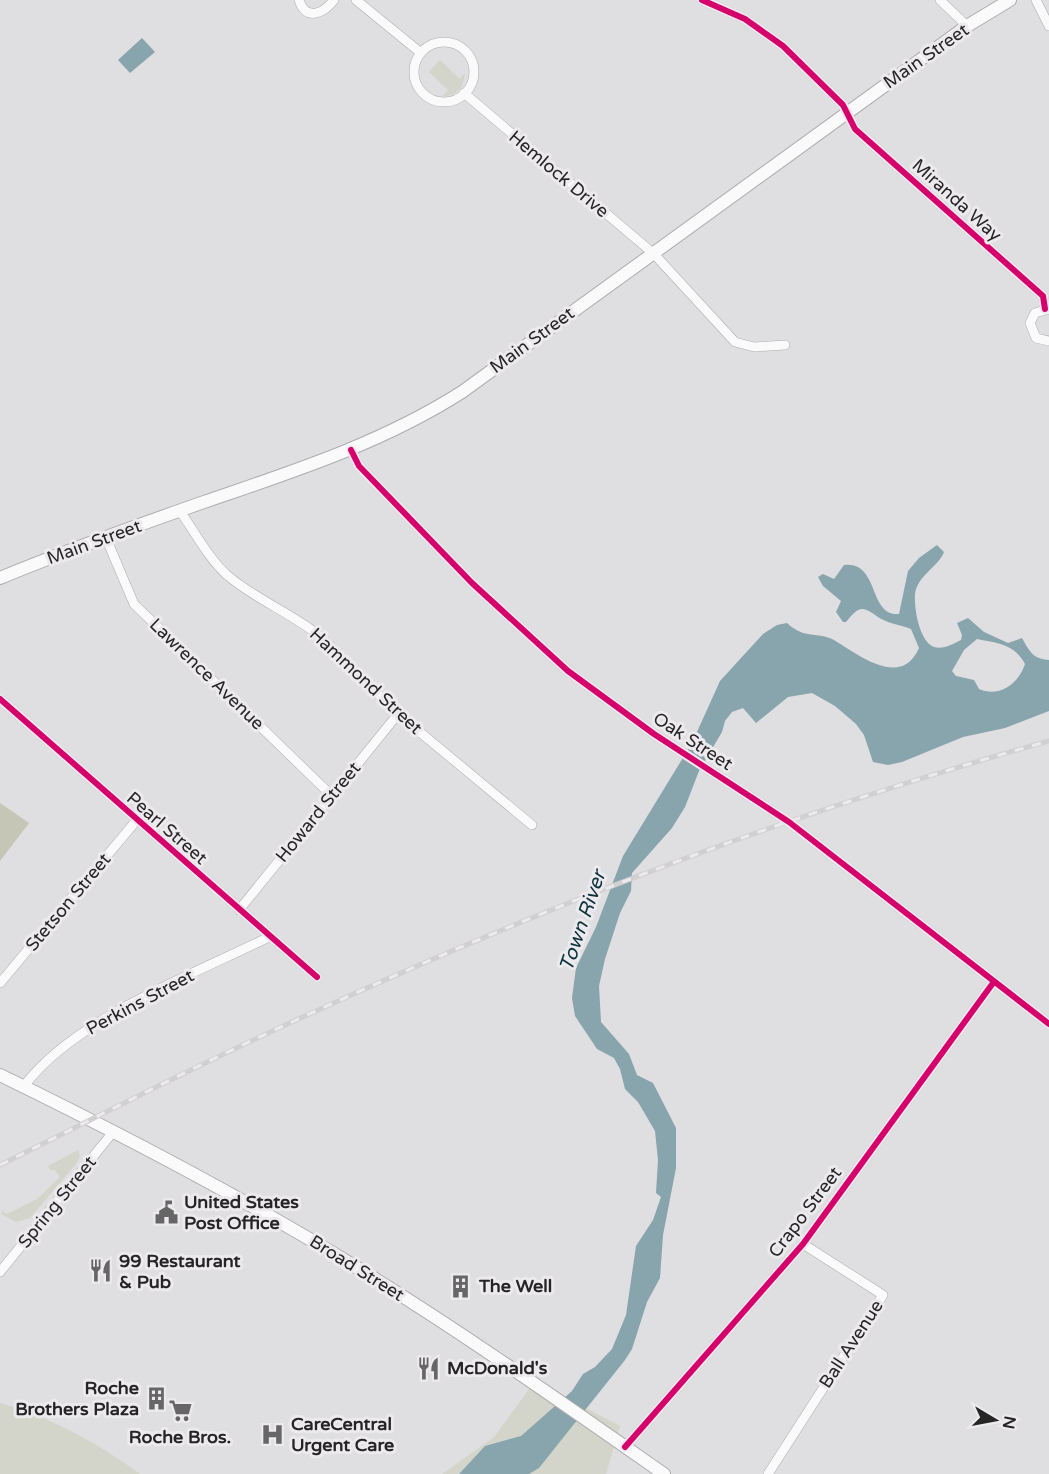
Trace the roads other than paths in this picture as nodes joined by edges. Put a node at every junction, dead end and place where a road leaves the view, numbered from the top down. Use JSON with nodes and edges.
{"nodes":[{"id":1,"x":299,"y":0,"type":"edge"},
{"id":2,"x":334,"y":0,"type":"edge"},
{"id":3,"x":356,"y":0,"type":"edge"},
{"id":4,"x":702,"y":0,"type":"edge"},
{"id":5,"x":940,"y":0,"type":"edge"},
{"id":6,"x":1010,"y":0,"type":"edge"},
{"id":7,"x":1036,"y":0,"type":"edge"},
{"id":8,"x":967,"y":26,"type":"junction"},
{"id":9,"x":1049,"y":26,"type":"edge"},
{"id":10,"x":421,"y":53,"type":"junction"},
{"id":11,"x":465,"y":93,"type":"junction"},
{"id":12,"x":848,"y":112,"type":"junction"},
{"id":13,"x":654,"y":254,"type":"junction"},
{"id":14,"x":1047,"y":309,"type":"edge"},
{"id":15,"x":1049,"y":341,"type":"edge"},
{"id":16,"x":785,"y":345,"type":"dead end"},
{"id":17,"x":351,"y":450,"type":"junction"},
{"id":18,"x":180,"y":511,"type":"junction"},
{"id":19,"x":106,"y":538,"type":"junction"},
{"id":20,"x":0,"y":578,"type":"edge"},
{"id":21,"x":0,"y":699,"type":"edge"},
{"id":22,"x":398,"y":714,"type":"junction"},
{"id":23,"x":331,"y":795,"type":"junction"},
{"id":24,"x":136,"y":821,"type":"junction"},
{"id":25,"x":532,"y":825,"type":"dead end"},
{"id":26,"x":239,"y":910,"type":"junction"},
{"id":27,"x":269,"y":937,"type":"junction"},
{"id":28,"x":317,"y":977,"type":"dead end"},
{"id":29,"x":993,"y":982,"type":"junction"},
{"id":30,"x":0,"y":983,"type":"edge"},
{"id":31,"x":1049,"y":1024,"type":"edge"},
{"id":32,"x":0,"y":1074,"type":"edge"},
{"id":33,"x":24,"y":1086,"type":"junction"},
{"id":34,"x":113,"y":1132,"type":"junction"},
{"id":35,"x":802,"y":1244,"type":"junction"},
{"id":36,"x":0,"y":1272,"type":"edge"},
{"id":37,"x":626,"y":1447,"type":"junction"},
{"id":38,"x":664,"y":1474,"type":"edge"},
{"id":39,"x":768,"y":1474,"type":"edge"}],
"edges":[{"from":1,"to":2,"type":"street"},
{"from":3,"to":10,"type":"street"},
{"from":4,"to":12,"type":"street","name":"Miranda Way"},
{"from":5,"to":8,"type":"street"},
{"from":6,"to":8,"type":"main road","name":"Main Street"},
{"from":7,"to":9,"type":"street"},
{"from":8,"to":12,"type":"main road","name":"Main Street"},
{"from":10,"to":11,"type":"street"},
{"from":10,"to":11,"type":"street"},
{"from":11,"to":13,"type":"street","name":"Hemlock Drive"},
{"from":12,"to":13,"type":"main road","name":"Main Street"},
{"from":12,"to":14,"type":"street","name":"Miranda Way"},
{"from":13,"to":16,"type":"street","name":"Hemlock Drive"},
{"from":13,"to":17,"type":"main road","name":"Main Street"},
{"from":14,"to":15,"type":"street","name":"Miranda Way"},
{"from":17,"to":18,"type":"main road","name":"Main Street"},
{"from":17,"to":29,"type":"street","name":"Oak Street"},
{"from":18,"to":19,"type":"main road","name":"Main Street"},
{"from":18,"to":22,"type":"street","name":"Hammond Street"},
{"from":19,"to":20,"type":"main road","name":"Main Street"},
{"from":19,"to":23,"type":"street","name":"Lawrence Avenue"},
{"from":21,"to":24,"type":"street","name":"Pearl Street"},
{"from":22,"to":23,"type":"street","name":"Howard Street"},
{"from":22,"to":25,"type":"street","name":"Hammond Street"},
{"from":23,"to":26,"type":"street","name":"Howard Street"},
{"from":24,"to":26,"type":"street","name":"Pearl Street"},
{"from":24,"to":30,"type":"street","name":"Stetson Street"},
{"from":26,"to":27,"type":"street","name":"Pearl Street"},
{"from":27,"to":28,"type":"street","name":"Pearl Street"},
{"from":27,"to":33,"type":"street","name":"Perkins Street"},
{"from":29,"to":31,"type":"street","name":"Oak Street"},
{"from":29,"to":35,"type":"street","name":"Crapo Street"},
{"from":32,"to":33,"type":"main road","name":"Broad Street"},
{"from":33,"to":34,"type":"main road","name":"Broad Street"},
{"from":34,"to":36,"type":"street","name":"Spring Street"},
{"from":34,"to":37,"type":"main road","name":"Broad Street"},
{"from":35,"to":37,"type":"street","name":"Crapo Street"},
{"from":35,"to":39,"type":"street","name":"Ball Avenue"},
{"from":37,"to":38,"type":"main road","name":"Broad Street"}]}
